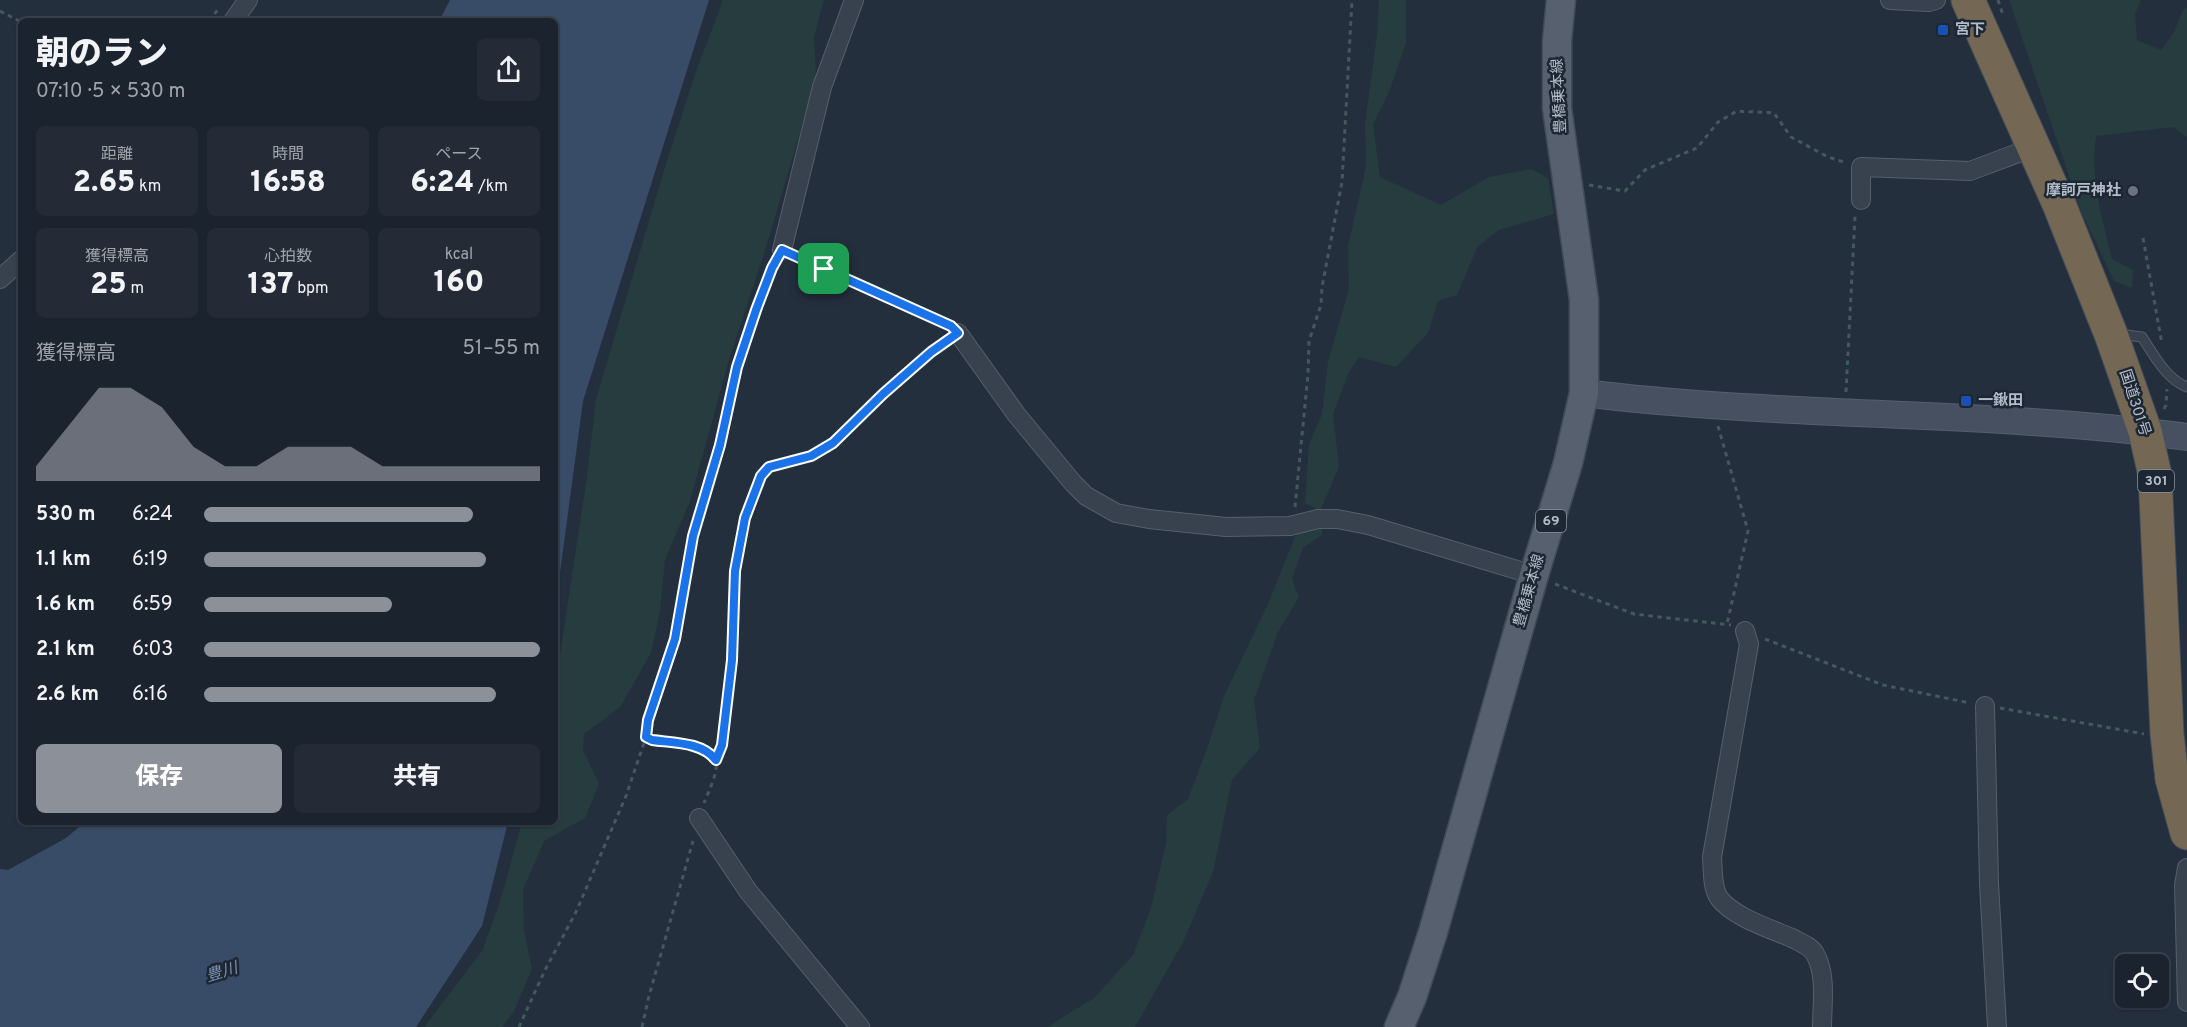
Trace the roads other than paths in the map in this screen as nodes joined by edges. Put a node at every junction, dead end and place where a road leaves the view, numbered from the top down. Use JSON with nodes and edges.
{"nodes":[{"id":1,"x":248,"y":0,"type":"edge"},
{"id":2,"x":854,"y":0,"type":"edge"},
{"id":3,"x":1561,"y":0,"type":"edge"},
{"id":4,"x":1890,"y":0,"type":"edge"},
{"id":5,"x":1936,"y":0,"type":"edge"},
{"id":6,"x":1968,"y":0,"type":"edge"},
{"id":7,"x":235,"y":18,"type":"edge"},
{"id":8,"x":2034,"y":147,"type":"junction"},
{"id":9,"x":1861,"y":200,"type":"road end"},
{"id":10,"x":782,"y":250,"type":"road end"},
{"id":11,"x":18,"y":263,"type":"edge"},
{"id":12,"x":0,"y":279,"type":"edge"},
{"id":13,"x":958,"y":333,"type":"road end"},
{"id":14,"x":2112,"y":337,"type":"junction"},
{"id":15,"x":2187,"y":387,"type":"edge"},
{"id":16,"x":1584,"y":393,"type":"junction"},
{"id":17,"x":2154,"y":421,"type":"junction"},
{"id":18,"x":2187,"y":437,"type":"edge"},
{"id":19,"x":1534,"y":575,"type":"junction"},
{"id":20,"x":1745,"y":631,"type":"road end"},
{"id":21,"x":1985,"y":706,"type":"road end"},
{"id":22,"x":699,"y":818,"type":"road end"},
{"id":23,"x":2187,"y":833,"type":"edge"},
{"id":24,"x":2187,"y":868,"type":"edge"},
{"id":25,"x":2187,"y":1002,"type":"edge"},
{"id":26,"x":860,"y":1027,"type":"edge"},
{"id":27,"x":1399,"y":1027,"type":"edge"},
{"id":28,"x":1822,"y":1027,"type":"edge"},
{"id":29,"x":1997,"y":1027,"type":"edge"}],
"edges":[{"from":1,"to":7,"type":"street"},
{"from":2,"to":10,"type":"street"},
{"from":3,"to":16,"type":"main road","name":"豊橋乗本線","number":"69"},
{"from":4,"to":5,"type":"street"},
{"from":6,"to":8,"type":"highway","name":"国道301号","number":"301"},
{"from":8,"to":9,"type":"street"},
{"from":8,"to":14,"type":"highway","name":"国道301号","number":"301"},
{"from":11,"to":12,"type":"street"},
{"from":13,"to":19,"type":"street"},
{"from":14,"to":15,"type":"lane"},
{"from":14,"to":17,"type":"highway","name":"国道301号","number":"301"},
{"from":16,"to":17,"type":"street"},
{"from":16,"to":19,"type":"main road","name":"豊橋乗本線","number":"69"},
{"from":17,"to":18,"type":"street"},
{"from":17,"to":23,"type":"highway","name":"国道301号","number":"301"},
{"from":19,"to":27,"type":"main road","name":"豊橋乗本線","number":"69"},
{"from":20,"to":28,"type":"street"},
{"from":21,"to":29,"type":"street"},
{"from":22,"to":26,"type":"street"},
{"from":24,"to":25,"type":"street"}]}
